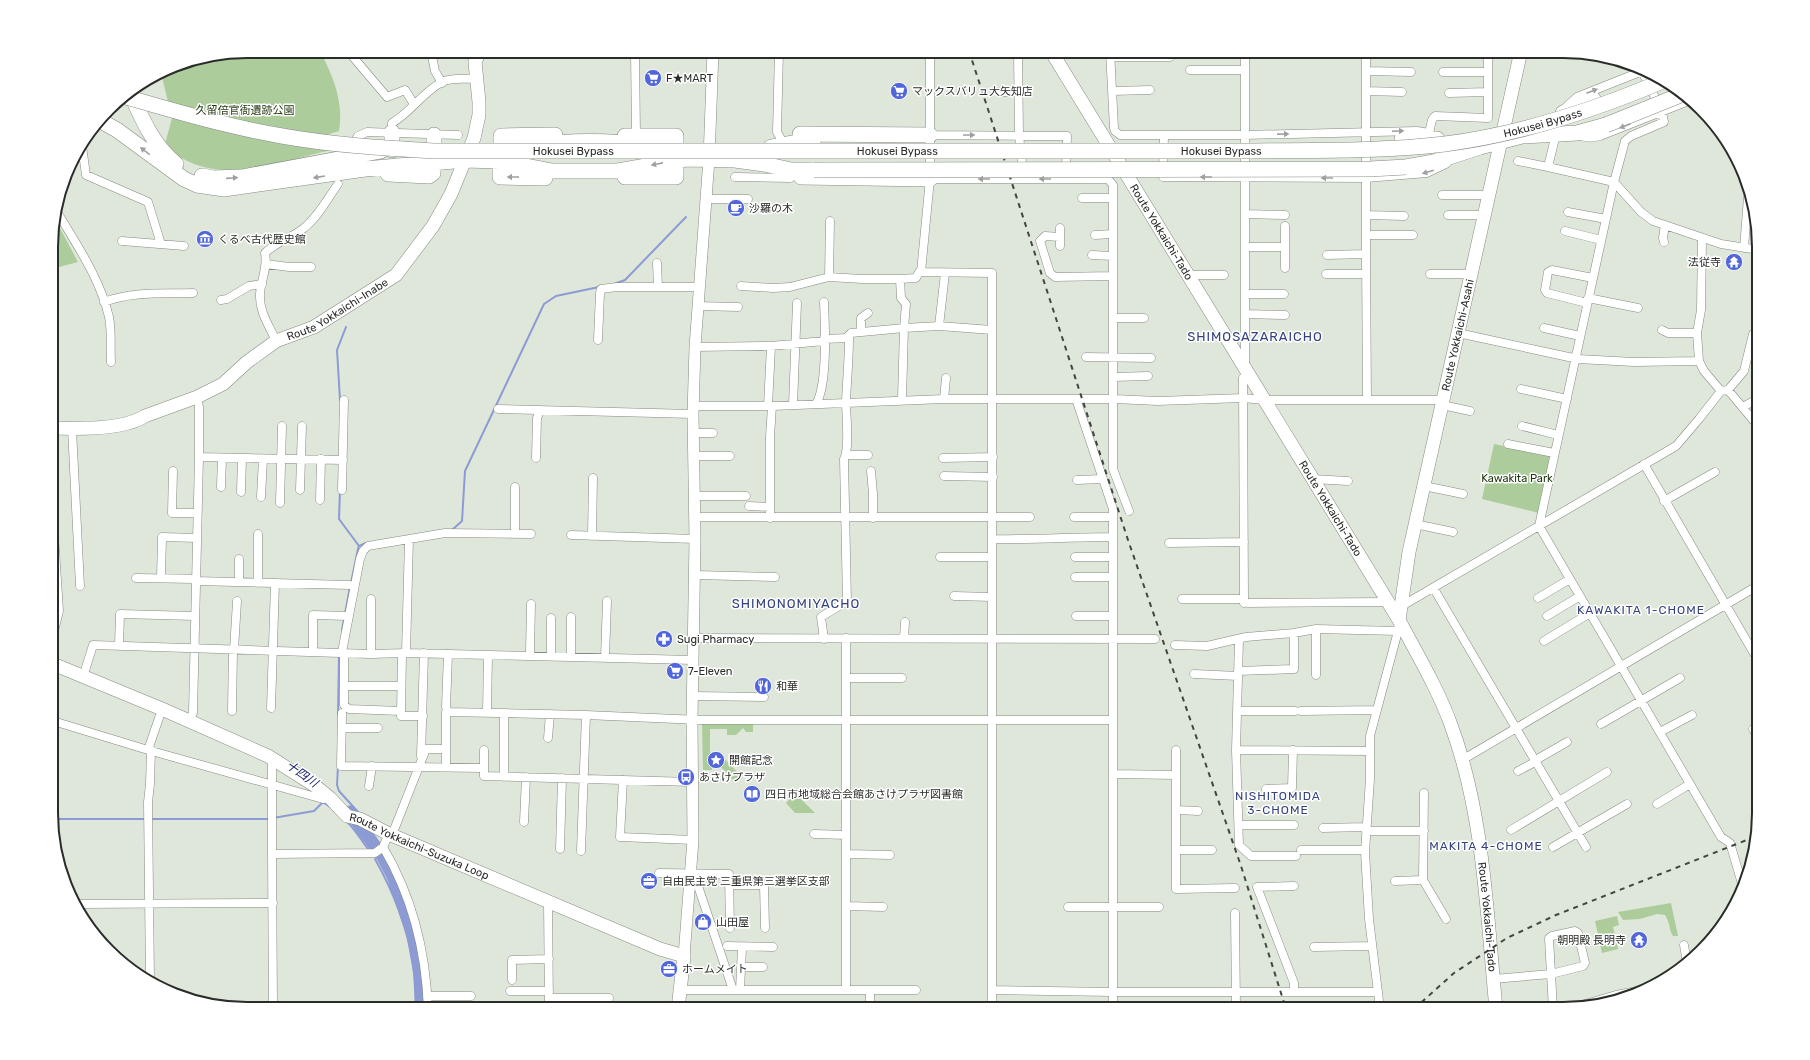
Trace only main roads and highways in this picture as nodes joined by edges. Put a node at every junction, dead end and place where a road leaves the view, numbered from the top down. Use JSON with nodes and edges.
{"nodes":[{"id":1,"x":477,"y":58,"type":"edge"},
{"id":2,"x":1055,"y":58,"type":"edge"},
{"id":3,"x":1520,"y":58,"type":"edge"},
{"id":4,"x":1641,"y":75,"type":"edge"},
{"id":5,"x":1658,"y":83,"type":"edge"},
{"id":6,"x":1677,"y":96,"type":"edge"},
{"id":7,"x":132,"y":97,"type":"edge"},
{"id":8,"x":128,"y":100,"type":"edge"},
{"id":9,"x":104,"y":123,"type":"edge"},
{"id":10,"x":392,"y":132,"type":"road end"},
{"id":11,"x":930,"y":135,"type":"road end"},
{"id":12,"x":1503,"y":136,"type":"junction"},
{"id":13,"x":590,"y":139,"type":"junction"},
{"id":14,"x":776,"y":143,"type":"junction"},
{"id":15,"x":434,"y":149,"type":"junction"},
{"id":16,"x":392,"y":150,"type":"junction"},
{"id":17,"x":357,"y":151,"type":"junction"},
{"id":18,"x":676,"y":155,"type":"junction"},
{"id":19,"x":709,"y":155,"type":"junction"},
{"id":20,"x":466,"y":157,"type":"junction"},
{"id":21,"x":501,"y":158,"type":"junction"},
{"id":22,"x":365,"y":169,"type":"junction"},
{"id":23,"x":793,"y":172,"type":"junction"},
{"id":24,"x":590,"y":174,"type":"junction"},
{"id":25,"x":930,"y":179,"type":"road end"},
{"id":26,"x":58,"y":428,"type":"edge"},
{"id":27,"x":1396,"y":615,"type":"junction"},
{"id":28,"x":58,"y":666,"type":"edge"},
{"id":29,"x":679,"y":1002,"type":"edge"},
{"id":30,"x":1495,"y":1002,"type":"edge"}],
"edges":[{"from":1,"to":20,"type":"main road","name":"Route Yokkaichi-Inabe"},
{"from":2,"to":27,"type":"main road","name":"Route Yokkaichi-Tado"},
{"from":3,"to":12,"type":"main road","name":"Route Yokkaichi-Asahi"},
{"from":4,"to":12,"type":"highway"},
{"from":5,"to":7,"type":"highway","name":"Hokusei Bypass","bridge":true},
{"from":6,"to":12,"type":"highway","bridge":true},
{"from":8,"to":17,"type":"highway","one_way":true},
{"from":22,"to":9,"type":"highway","one_way":true},
{"from":10,"to":16,"type":"highway"},
{"from":11,"to":14,"type":"highway"},
{"from":12,"to":14,"type":"highway"},
{"from":12,"to":23,"type":"highway","bridge":true},
{"from":12,"to":27,"type":"main road","name":"Route Yokkaichi-Asahi"},
{"from":13,"to":18,"type":"highway"},
{"from":13,"to":18,"type":"highway"},
{"from":13,"to":21,"type":"highway"},
{"from":13,"to":24,"type":"highway"},
{"from":14,"to":19,"type":"highway"},
{"from":15,"to":16,"type":"highway"},
{"from":15,"to":20,"type":"highway"},
{"from":15,"to":22,"type":"highway"},
{"from":16,"to":17,"type":"highway"},
{"from":17,"to":22,"type":"highway"},
{"from":18,"to":19,"type":"highway"},
{"from":18,"to":24,"type":"highway","one_way":true},
{"from":19,"to":23,"type":"highway"},
{"from":20,"to":21,"type":"highway"},
{"from":20,"to":26,"type":"main road","name":"Route Yokkaichi-Inabe"},
{"from":24,"to":21,"type":"highway","one_way":true},
{"from":23,"to":25,"type":"highway"},
{"from":27,"to":30,"type":"main road","name":"Route Yokkaichi-Tado"},
{"from":28,"to":29,"type":"main road","name":"Route Yokkaichi-Suzuka Loop"}]}
